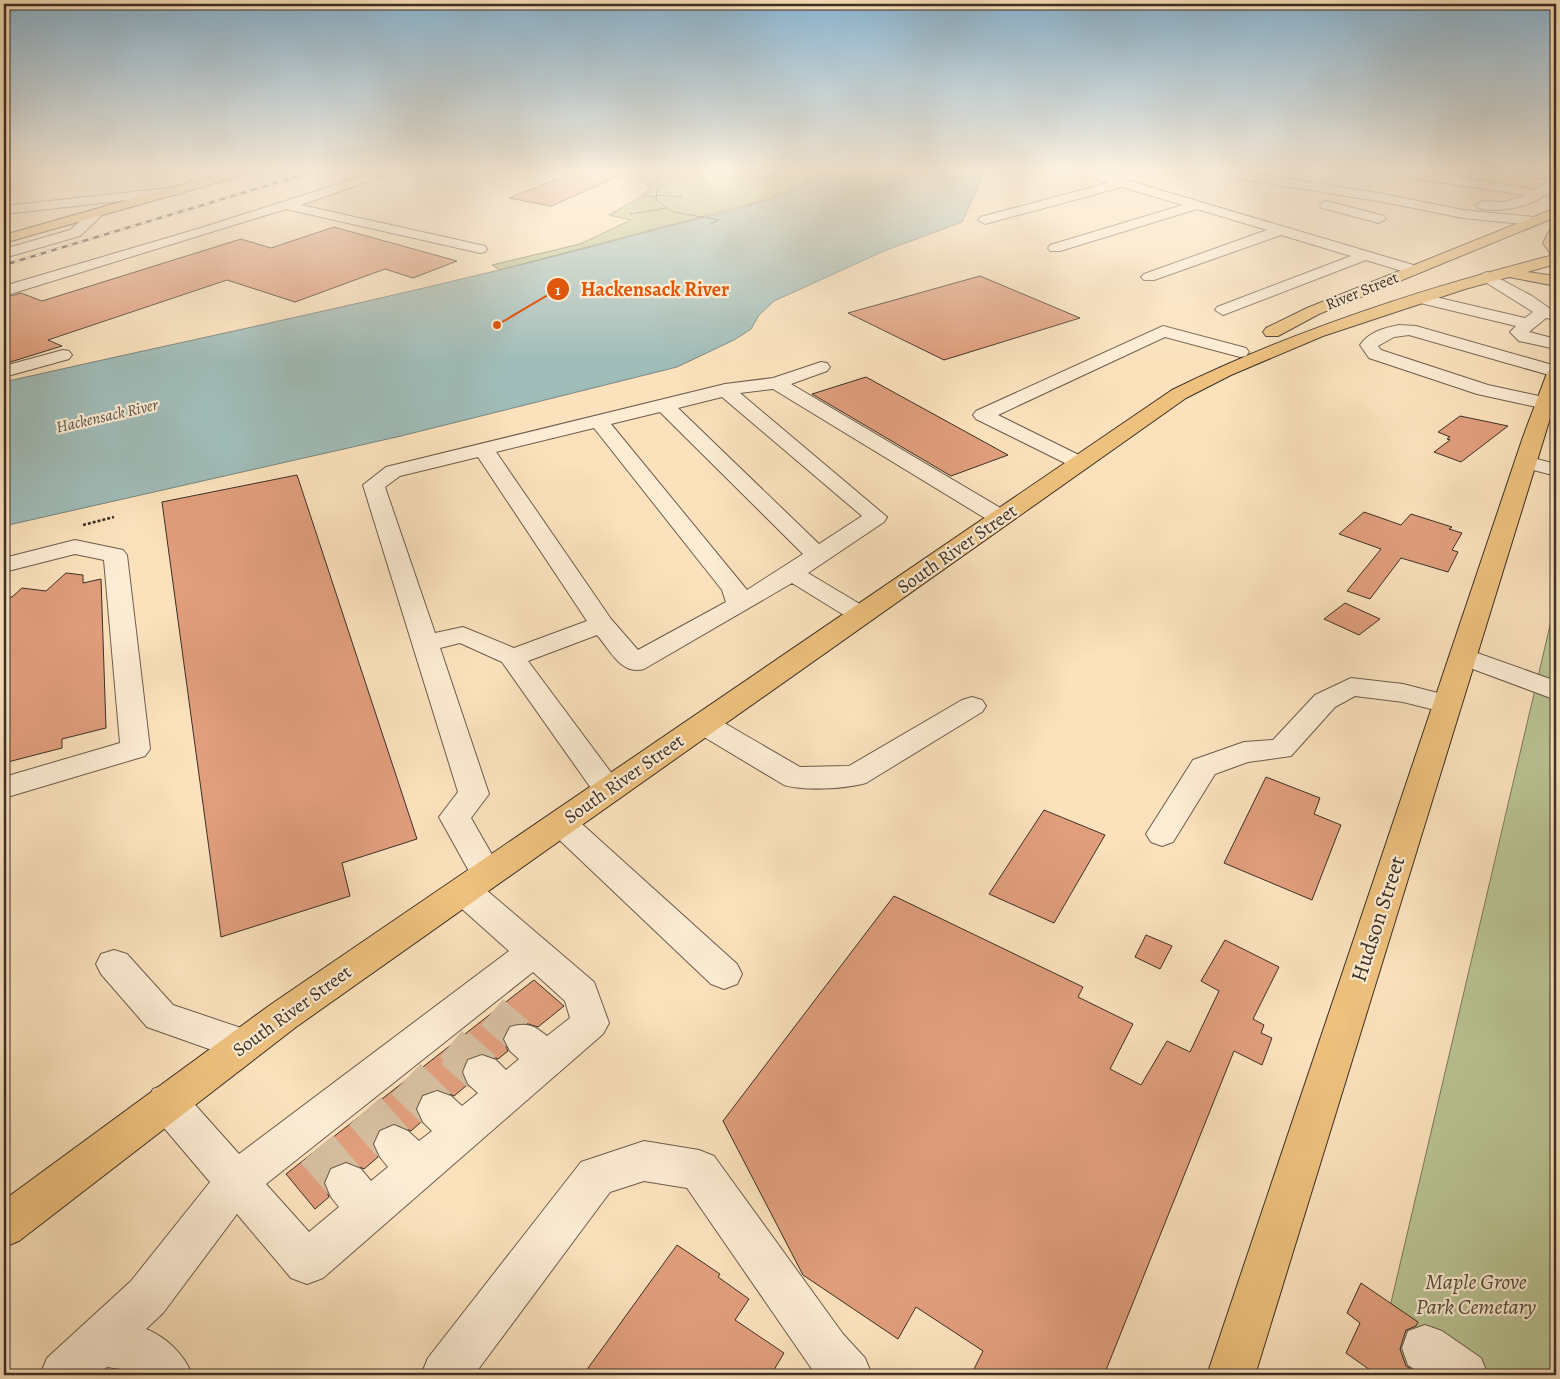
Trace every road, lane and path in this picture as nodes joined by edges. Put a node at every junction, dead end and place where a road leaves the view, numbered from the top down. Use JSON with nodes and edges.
{"nodes":[{"id":1,"x":28,"y":232,"type":"edge"},
{"id":2,"x":76,"y":232,"type":"edge"},
{"id":3,"x":200,"y":232,"type":"edge"},
{"id":4,"x":407,"y":232,"type":"edge"},
{"id":5,"x":1106,"y":232,"type":"edge"},
{"id":6,"x":1274,"y":232,"type":"edge"},
{"id":7,"x":1289,"y":232,"type":"edge"},
{"id":8,"x":1555,"y":232,"type":"edge"},
{"id":9,"x":1504,"y":233,"type":"edge"},
{"id":10,"x":4,"y":239,"type":"edge"},
{"id":11,"x":150,"y":248,"type":"junction"},
{"id":12,"x":1055,"y":248,"type":"dead end"},
{"id":13,"x":480,"y":249,"type":"dead end"},
{"id":14,"x":1556,"y":251,"type":"edge"},
{"id":15,"x":4,"y":254,"type":"edge"},
{"id":16,"x":1366,"y":255,"type":"junction"},
{"id":17,"x":1556,"y":259,"type":"edge"},
{"id":18,"x":1415,"y":270,"type":"junction"},
{"id":19,"x":1148,"y":276,"type":"dead end"},
{"id":20,"x":1491,"y":276,"type":"junction"},
{"id":21,"x":1556,"y":281,"type":"edge"},
{"id":22,"x":4,"y":291,"type":"edge"},
{"id":23,"x":40,"y":298,"type":"dead end"},
{"id":24,"x":1418,"y":298,"type":"junction"},
{"id":25,"x":1223,"y":310,"type":"dead end"},
{"id":26,"x":1374,"y":312,"type":"junction"},
{"id":27,"x":1550,"y":314,"type":"edge"},
{"id":28,"x":1527,"y":324,"type":"junction"},
{"id":29,"x":1410,"y":330,"type":"junction"},
{"id":30,"x":1556,"y":344,"type":"edge"},
{"id":31,"x":1240,"y":352,"type":"junction"},
{"id":32,"x":1259,"y":354,"type":"joint"},
{"id":33,"x":62,"y":355,"type":"dead end"},
{"id":34,"x":821,"y":367,"type":"dead end"},
{"id":35,"x":4,"y":372,"type":"edge"},
{"id":36,"x":1556,"y":372,"type":"edge"},
{"id":37,"x":776,"y":383,"type":"junction"},
{"id":38,"x":725,"y":390,"type":"junction"},
{"id":39,"x":1179,"y":394,"type":"junction"},
{"id":40,"x":1550,"y":403,"type":"edge"},
{"id":41,"x":664,"y":405,"type":"junction"},
{"id":42,"x":597,"y":420,"type":"junction"},
{"id":43,"x":483,"y":449,"type":"junction"},
{"id":44,"x":1080,"y":463,"type":"junction"},
{"id":45,"x":1540,"y":466,"type":"edge"},
{"id":46,"x":1002,"y":518,"type":"junction"},
{"id":47,"x":817,"y":555,"type":"junction"},
{"id":48,"x":4,"y":566,"type":"edge"},
{"id":49,"x":792,"y":573,"type":"junction"},
{"id":50,"x":739,"y":605,"type":"junction"},
{"id":51,"x":861,"y":616,"type":"junction"},
{"id":52,"x":602,"y":624,"type":"junction"},
{"id":53,"x":426,"y":643,"type":"junction"},
{"id":54,"x":1463,"y":656,"type":"junction"},
{"id":55,"x":513,"y":657,"type":"junction"},
{"id":56,"x":1552,"y":688,"type":"edge"},
{"id":57,"x":1447,"y":704,"type":"junction"},
{"id":58,"x":972,"y":706,"type":"dead end"},
{"id":59,"x":704,"y":724,"type":"junction"},
{"id":60,"x":4,"y":787,"type":"edge"},
{"id":61,"x":609,"y":790,"type":"junction"},
{"id":62,"x":561,"y":823,"type":"junction"},
{"id":63,"x":1162,"y":834,"type":"dead end"},
{"id":64,"x":476,"y":882,"type":"junction"},
{"id":65,"x":534,"y":952,"type":"junction"},
{"id":66,"x":114,"y":964,"type":"dead end"},
{"id":67,"x":724,"y":974,"type":"dead end"},
{"id":68,"x":243,"y":1045,"type":"junction"},
{"id":69,"x":167,"y":1102,"type":"junction"},
{"id":70,"x":236,"y":1181,"type":"junction"},
{"id":71,"x":4,"y":1226,"type":"edge"},
{"id":72,"x":99,"y":1342,"type":"junction"},
{"id":73,"x":1425,"y":1348,"type":"dead end"},
{"id":74,"x":64,"y":1375,"type":"edge"},
{"id":75,"x":168,"y":1375,"type":"edge"},
{"id":76,"x":445,"y":1375,"type":"edge"},
{"id":77,"x":846,"y":1375,"type":"edge"},
{"id":78,"x":1230,"y":1375,"type":"edge"},
{"id":79,"x":1464,"y":1375,"type":"edge"}],
"edges":[{"from":1,"to":10,"type":"main road"},
{"from":2,"to":15,"type":"street"},
{"from":3,"to":11,"type":"street"},
{"from":4,"to":13,"type":"street"},
{"from":5,"to":12,"type":"street"},
{"from":6,"to":19,"type":"street"},
{"from":7,"to":16,"type":"street"},
{"from":8,"to":14,"type":"main road"},
{"from":9,"to":18,"type":"main road","name":"River Street"},
{"from":11,"to":22,"type":"street"},
{"from":11,"to":23,"type":"street"},
{"from":16,"to":18,"type":"street"},
{"from":16,"to":25,"type":"street"},
{"from":17,"to":20,"type":"main road","name":"River Street"},
{"from":18,"to":31,"type":"main road","name":"River Street"},
{"from":20,"to":21,"type":"main road"},
{"from":20,"to":24,"type":"main road","name":"River Street"},
{"from":20,"to":27,"type":"street"},
{"from":24,"to":26,"type":"main road","name":"River Street"},
{"from":24,"to":28,"type":"street"},
{"from":26,"to":29,"type":"street"},
{"from":26,"to":32,"type":"main road","name":"River Street"},
{"from":27,"to":28,"type":"street"},
{"from":28,"to":30,"type":"street"},
{"from":29,"to":36,"type":"street"},
{"from":29,"to":40,"type":"street"},
{"from":31,"to":39,"type":"main road","name":"River Street"},
{"from":31,"to":44,"type":"street"},
{"from":32,"to":39,"type":"main road","name":"South River Street"},
{"from":33,"to":35,"type":"street"},
{"from":34,"to":37,"type":"street"},
{"from":36,"to":40,"type":"main road","name":"Hudson Street"},
{"from":37,"to":38,"type":"street"},
{"from":37,"to":46,"type":"street"},
{"from":38,"to":41,"type":"street"},
{"from":38,"to":47,"type":"street"},
{"from":39,"to":44,"type":"main road","name":"South River Street"},
{"from":40,"to":45,"type":"main road","name":"Hudson Street"},
{"from":41,"to":42,"type":"street"},
{"from":41,"to":47,"type":"street"},
{"from":42,"to":43,"type":"street"},
{"from":42,"to":50,"type":"street"},
{"from":43,"to":52,"type":"street"},
{"from":43,"to":53,"type":"street"},
{"from":44,"to":46,"type":"main road","name":"South River Street"},
{"from":45,"to":54,"type":"main road","name":"Hudson Street"},
{"from":46,"to":51,"type":"main road","name":"South River Street"},
{"from":47,"to":49,"type":"street"},
{"from":48,"to":60,"type":"street"},
{"from":49,"to":50,"type":"street"},
{"from":49,"to":51,"type":"street"},
{"from":50,"to":52,"type":"street"},
{"from":51,"to":59,"type":"main road","name":"South River Street"},
{"from":52,"to":55,"type":"street"},
{"from":53,"to":55,"type":"street"},
{"from":53,"to":64,"type":"street"},
{"from":54,"to":56,"type":"street"},
{"from":54,"to":57,"type":"main road","name":"Hudson Street"},
{"from":55,"to":61,"type":"street"},
{"from":57,"to":63,"type":"street"},
{"from":57,"to":78,"type":"main road","name":"Hudson Street"},
{"from":58,"to":59,"type":"street"},
{"from":59,"to":61,"type":"main road","name":"South River Street"},
{"from":61,"to":62,"type":"main road","name":"South River Street"},
{"from":62,"to":64,"type":"main road","name":"South River Street"},
{"from":62,"to":67,"type":"street"},
{"from":64,"to":65,"type":"street"},
{"from":64,"to":68,"type":"main road","name":"South River Street"},
{"from":65,"to":70,"type":"street"},
{"from":65,"to":70,"type":"street"},
{"from":66,"to":68,"type":"street"},
{"from":68,"to":69,"type":"main road","name":"South River Street"},
{"from":69,"to":70,"type":"street"},
{"from":69,"to":71,"type":"main road","name":"South River Street"},
{"from":70,"to":72,"type":"street"},
{"from":72,"to":74,"type":"street"},
{"from":72,"to":75,"type":"street"},
{"from":73,"to":79,"type":"street"},
{"from":76,"to":77,"type":"street"}]}
